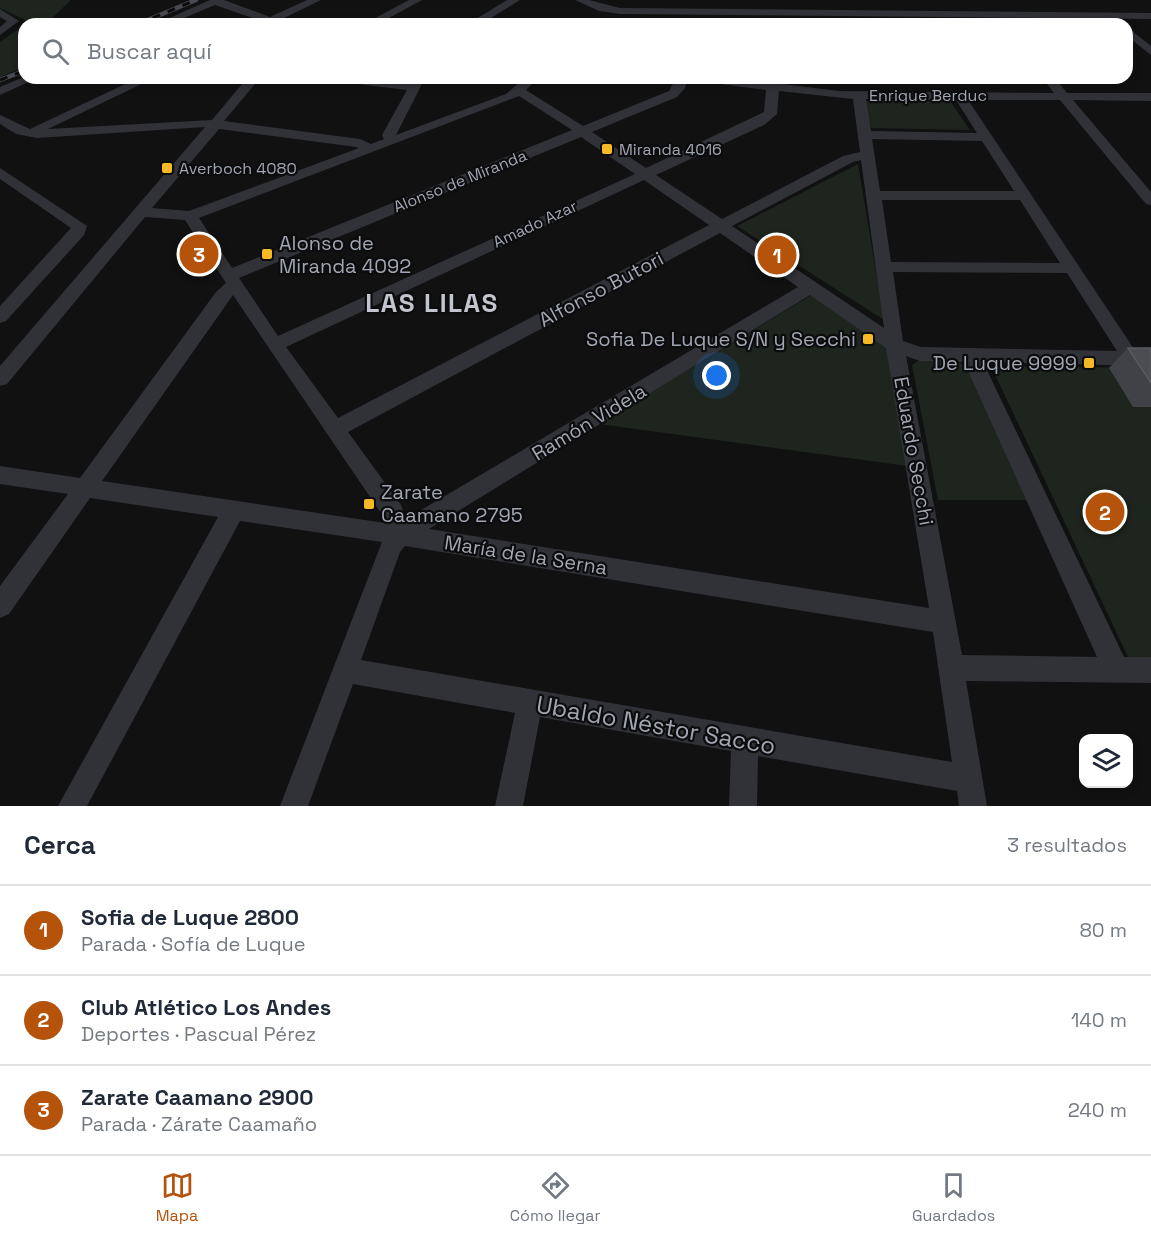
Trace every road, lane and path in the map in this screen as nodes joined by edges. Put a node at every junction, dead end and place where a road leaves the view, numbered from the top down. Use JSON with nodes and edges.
{"nodes":[{"id":1,"x":316,"y":0,"type":"edge"},
{"id":2,"x":417,"y":0,"type":"edge"},
{"id":3,"x":515,"y":0,"type":"edge"},
{"id":4,"x":580,"y":0,"type":"edge"},
{"id":5,"x":613,"y":0,"type":"edge"},
{"id":6,"x":711,"y":0,"type":"edge"},
{"id":7,"x":897,"y":0,"type":"edge"},
{"id":8,"x":983,"y":0,"type":"edge"},
{"id":9,"x":1095,"y":0,"type":"edge"},
{"id":10,"x":217,"y":1,"type":"edge"},
{"id":11,"x":0,"y":12,"type":"edge"},
{"id":12,"x":706,"y":12,"type":"junction"},
{"id":13,"x":600,"y":13,"type":"junction"},
{"id":14,"x":886,"y":14,"type":"junction"},
{"id":15,"x":906,"y":14,"type":"junction"},
{"id":16,"x":941,"y":14,"type":"junction"},
{"id":17,"x":995,"y":15,"type":"junction"},
{"id":18,"x":1112,"y":15,"type":"junction"},
{"id":19,"x":1151,"y":16,"type":"edge"},
{"id":20,"x":304,"y":17,"type":"dead end"},
{"id":21,"x":176,"y":18,"type":"edge"},
{"id":22,"x":257,"y":18,"type":"edge"},
{"id":23,"x":275,"y":18,"type":"edge"},
{"id":24,"x":381,"y":18,"type":"edge"},
{"id":25,"x":484,"y":18,"type":"edge"},
{"id":26,"x":704,"y":18,"type":"edge"},
{"id":27,"x":888,"y":18,"type":"edge"},
{"id":28,"x":944,"y":18,"type":"edge"},
{"id":29,"x":998,"y":18,"type":"edge"},
{"id":30,"x":1115,"y":18,"type":"edge"},
{"id":31,"x":0,"y":32,"type":"edge"},
{"id":32,"x":1133,"y":36,"type":"edge"},
{"id":33,"x":1151,"y":52,"type":"edge"},
{"id":34,"x":18,"y":84,"type":"edge"},
{"id":35,"x":135,"y":84,"type":"edge"},
{"id":36,"x":249,"y":84,"type":"edge"},
{"id":37,"x":416,"y":84,"type":"edge"},
{"id":38,"x":526,"y":84,"type":"edge"},
{"id":39,"x":680,"y":84,"type":"edge"},
{"id":40,"x":750,"y":84,"type":"edge"},
{"id":41,"x":929,"y":84,"type":"edge"},
{"id":42,"x":1053,"y":84,"type":"edge"},
{"id":43,"x":773,"y":87,"type":"junction"},
{"id":44,"x":0,"y":91,"type":"edge"},
{"id":45,"x":519,"y":91,"type":"junction"},
{"id":46,"x":860,"y":95,"type":"junction"},
{"id":47,"x":935,"y":95,"type":"junction"},
{"id":48,"x":959,"y":95,"type":"junction"},
{"id":49,"x":1063,"y":96,"type":"junction"},
{"id":50,"x":1151,"y":97,"type":"edge"},
{"id":51,"x":0,"y":119,"type":"edge"},
{"id":52,"x":215,"y":124,"type":"junction"},
{"id":53,"x":582,"y":131,"type":"junction"},
{"id":54,"x":28,"y":133,"type":"junction"},
{"id":55,"x":864,"y":135,"type":"junction"},
{"id":56,"x":986,"y":137,"type":"junction"},
{"id":57,"x":391,"y":141,"type":"junction"},
{"id":58,"x":370,"y":149,"type":"junction"},
{"id":59,"x":866,"y":155,"type":"junction"},
{"id":60,"x":0,"y":172,"type":"edge"},
{"id":61,"x":643,"y":174,"type":"junction"},
{"id":62,"x":872,"y":195,"type":"junction"},
{"id":63,"x":1025,"y":196,"type":"junction"},
{"id":64,"x":1150,"y":199,"type":"edge"},
{"id":65,"x":142,"y":212,"type":"junction"},
{"id":66,"x":190,"y":216,"type":"junction"},
{"id":67,"x":722,"y":226,"type":"junction"},
{"id":68,"x":884,"y":267,"type":"junction"},
{"id":69,"x":1072,"y":268,"type":"junction"},
{"id":70,"x":233,"y":279,"type":"junction"},
{"id":71,"x":810,"y":288,"type":"junction"},
{"id":72,"x":0,"y":317,"type":"edge"},
{"id":73,"x":275,"y":345,"type":"junction"},
{"id":74,"x":895,"y":345,"type":"junction"},
{"id":75,"x":970,"y":355,"type":"junction"},
{"id":76,"x":1131,"y":359,"type":"junction"},
{"id":77,"x":1151,"y":359,"type":"edge"},
{"id":78,"x":0,"y":379,"type":"edge"},
{"id":79,"x":337,"y":428,"type":"junction"},
{"id":80,"x":0,"y":475,"type":"edge"},
{"id":81,"x":84,"y":488,"type":"junction"},
{"id":82,"x":234,"y":510,"type":"junction"},
{"id":83,"x":400,"y":535,"type":"junction"},
{"id":84,"x":0,"y":606,"type":"edge"},
{"id":85,"x":944,"y":622,"type":"junction"},
{"id":86,"x":951,"y":668,"type":"junction"},
{"id":87,"x":1116,"y":669,"type":"junction"},
{"id":88,"x":345,"y":670,"type":"junction"},
{"id":89,"x":1151,"y":670,"type":"edge"},
{"id":90,"x":530,"y":702,"type":"junction"},
{"id":91,"x":745,"y":741,"type":"junction"},
{"id":92,"x":968,"y":779,"type":"junction"},
{"id":93,"x":72,"y":806,"type":"edge"},
{"id":94,"x":294,"y":806,"type":"edge"},
{"id":95,"x":509,"y":806,"type":"edge"},
{"id":96,"x":743,"y":806,"type":"edge"},
{"id":97,"x":972,"y":806,"type":"edge"}],
"edges":[{"from":1,"to":20,"type":"street"},
{"from":1,"to":23,"type":"street"},
{"from":2,"to":24,"type":"street"},
{"from":3,"to":25,"type":"street"},
{"from":4,"to":13,"type":"street"},
{"from":5,"to":13,"type":"street"},
{"from":6,"to":12,"type":"street"},
{"from":7,"to":15,"type":"street"},
{"from":8,"to":17,"type":"street"},
{"from":9,"to":18,"type":"street"},
{"from":10,"to":21,"type":"street"},
{"from":10,"to":22,"type":"street"},
{"from":11,"to":31,"type":"street"},
{"from":12,"to":13,"type":"street"},
{"from":12,"to":14,"type":"street"},
{"from":12,"to":26,"type":"street"},
{"from":14,"to":15,"type":"street"},
{"from":14,"to":27,"type":"street"},
{"from":15,"to":16,"type":"street"},
{"from":16,"to":17,"type":"street"},
{"from":16,"to":28,"type":"street"},
{"from":17,"to":18,"type":"street"},
{"from":17,"to":29,"type":"street"},
{"from":18,"to":19,"type":"street"},
{"from":18,"to":30,"type":"street"},
{"from":32,"to":33,"type":"street"},
{"from":34,"to":44,"type":"street"},
{"from":35,"to":54,"type":"street"},
{"from":36,"to":52,"type":"street"},
{"from":37,"to":57,"type":"street"},
{"from":38,"to":45,"type":"street"},
{"from":39,"to":53,"type":"street","name":"Alonso de Miranda"},
{"from":40,"to":43,"type":"street","name":"Enrique Berduc"},
{"from":41,"to":47,"type":"street"},
{"from":42,"to":49,"type":"street"},
{"from":43,"to":46,"type":"street","name":"Enrique Berduc"},
{"from":43,"to":61,"type":"street","name":"Amado Azar"},
{"from":45,"to":53,"type":"street"},
{"from":45,"to":57,"type":"street"},
{"from":46,"to":47,"type":"street","name":"Enrique Berduc"},
{"from":46,"to":55,"type":"street","name":"Eduardo Secchi"},
{"from":47,"to":48,"type":"street","name":"Enrique Berduc"},
{"from":48,"to":49,"type":"street","name":"Enrique Berduc"},
{"from":48,"to":56,"type":"street"},
{"from":49,"to":50,"type":"street","name":"Enrique Berduc"},
{"from":49,"to":64,"type":"street"},
{"from":51,"to":54,"type":"street"},
{"from":52,"to":54,"type":"street"},
{"from":52,"to":58,"type":"street"},
{"from":52,"to":65,"type":"street"},
{"from":53,"to":61,"type":"street"},
{"from":53,"to":70,"type":"street","name":"Alonso de Miranda"},
{"from":55,"to":56,"type":"street"},
{"from":55,"to":59,"type":"street","name":"Eduardo Secchi"},
{"from":56,"to":63,"type":"street"},
{"from":57,"to":58,"type":"street"},
{"from":58,"to":66,"type":"street"},
{"from":59,"to":62,"type":"street","name":"Eduardo Secchi"},
{"from":59,"to":67,"type":"street","name":"Alfonso Butori"},
{"from":60,"to":72,"type":"street"},
{"from":61,"to":67,"type":"street"},
{"from":61,"to":73,"type":"street","name":"Amado Azar"},
{"from":62,"to":63,"type":"street"},
{"from":62,"to":68,"type":"street","name":"Eduardo Secchi"},
{"from":63,"to":69,"type":"street"},
{"from":65,"to":66,"type":"street"},
{"from":65,"to":78,"type":"street"},
{"from":66,"to":70,"type":"street"},
{"from":67,"to":71,"type":"street"},
{"from":67,"to":79,"type":"street","name":"Alfonso Butori"},
{"from":68,"to":69,"type":"street"},
{"from":68,"to":74,"type":"street","name":"Eduardo Secchi"},
{"from":69,"to":76,"type":"street"},
{"from":70,"to":73,"type":"street"},
{"from":70,"to":81,"type":"street","name":"Alonso de Miranda"},
{"from":71,"to":74,"type":"street"},
{"from":71,"to":83,"type":"street","name":"Ramón Videla"},
{"from":73,"to":79,"type":"street"},
{"from":74,"to":75,"type":"street"},
{"from":74,"to":85,"type":"street","name":"Eduardo Secchi"},
{"from":75,"to":76,"type":"street"},
{"from":75,"to":87,"type":"street"},
{"from":76,"to":77,"type":"street"},
{"from":79,"to":83,"type":"street"},
{"from":80,"to":81,"type":"street","name":"María de la Serna"},
{"from":81,"to":82,"type":"street","name":"María de la Serna"},
{"from":81,"to":84,"type":"street","name":"Alonso de Miranda"},
{"from":82,"to":83,"type":"street","name":"María de la Serna"},
{"from":82,"to":93,"type":"street"},
{"from":83,"to":85,"type":"street","name":"María de la Serna"},
{"from":83,"to":88,"type":"street","name":"Ramón Videla"},
{"from":85,"to":86,"type":"street","name":"Eduardo Secchi"},
{"from":86,"to":87,"type":"street"},
{"from":86,"to":92,"type":"street","name":"Eduardo Secchi"},
{"from":87,"to":89,"type":"street"},
{"from":88,"to":90,"type":"street","name":"Ubaldo Néstor Sacco"},
{"from":88,"to":94,"type":"street","name":"Ramón Videla"},
{"from":90,"to":91,"type":"street","name":"Ubaldo Néstor Sacco"},
{"from":90,"to":95,"type":"street"},
{"from":91,"to":92,"type":"street","name":"Ubaldo Néstor Sacco"},
{"from":91,"to":96,"type":"street"},
{"from":92,"to":97,"type":"street","name":"Eduardo Secchi"}]}
